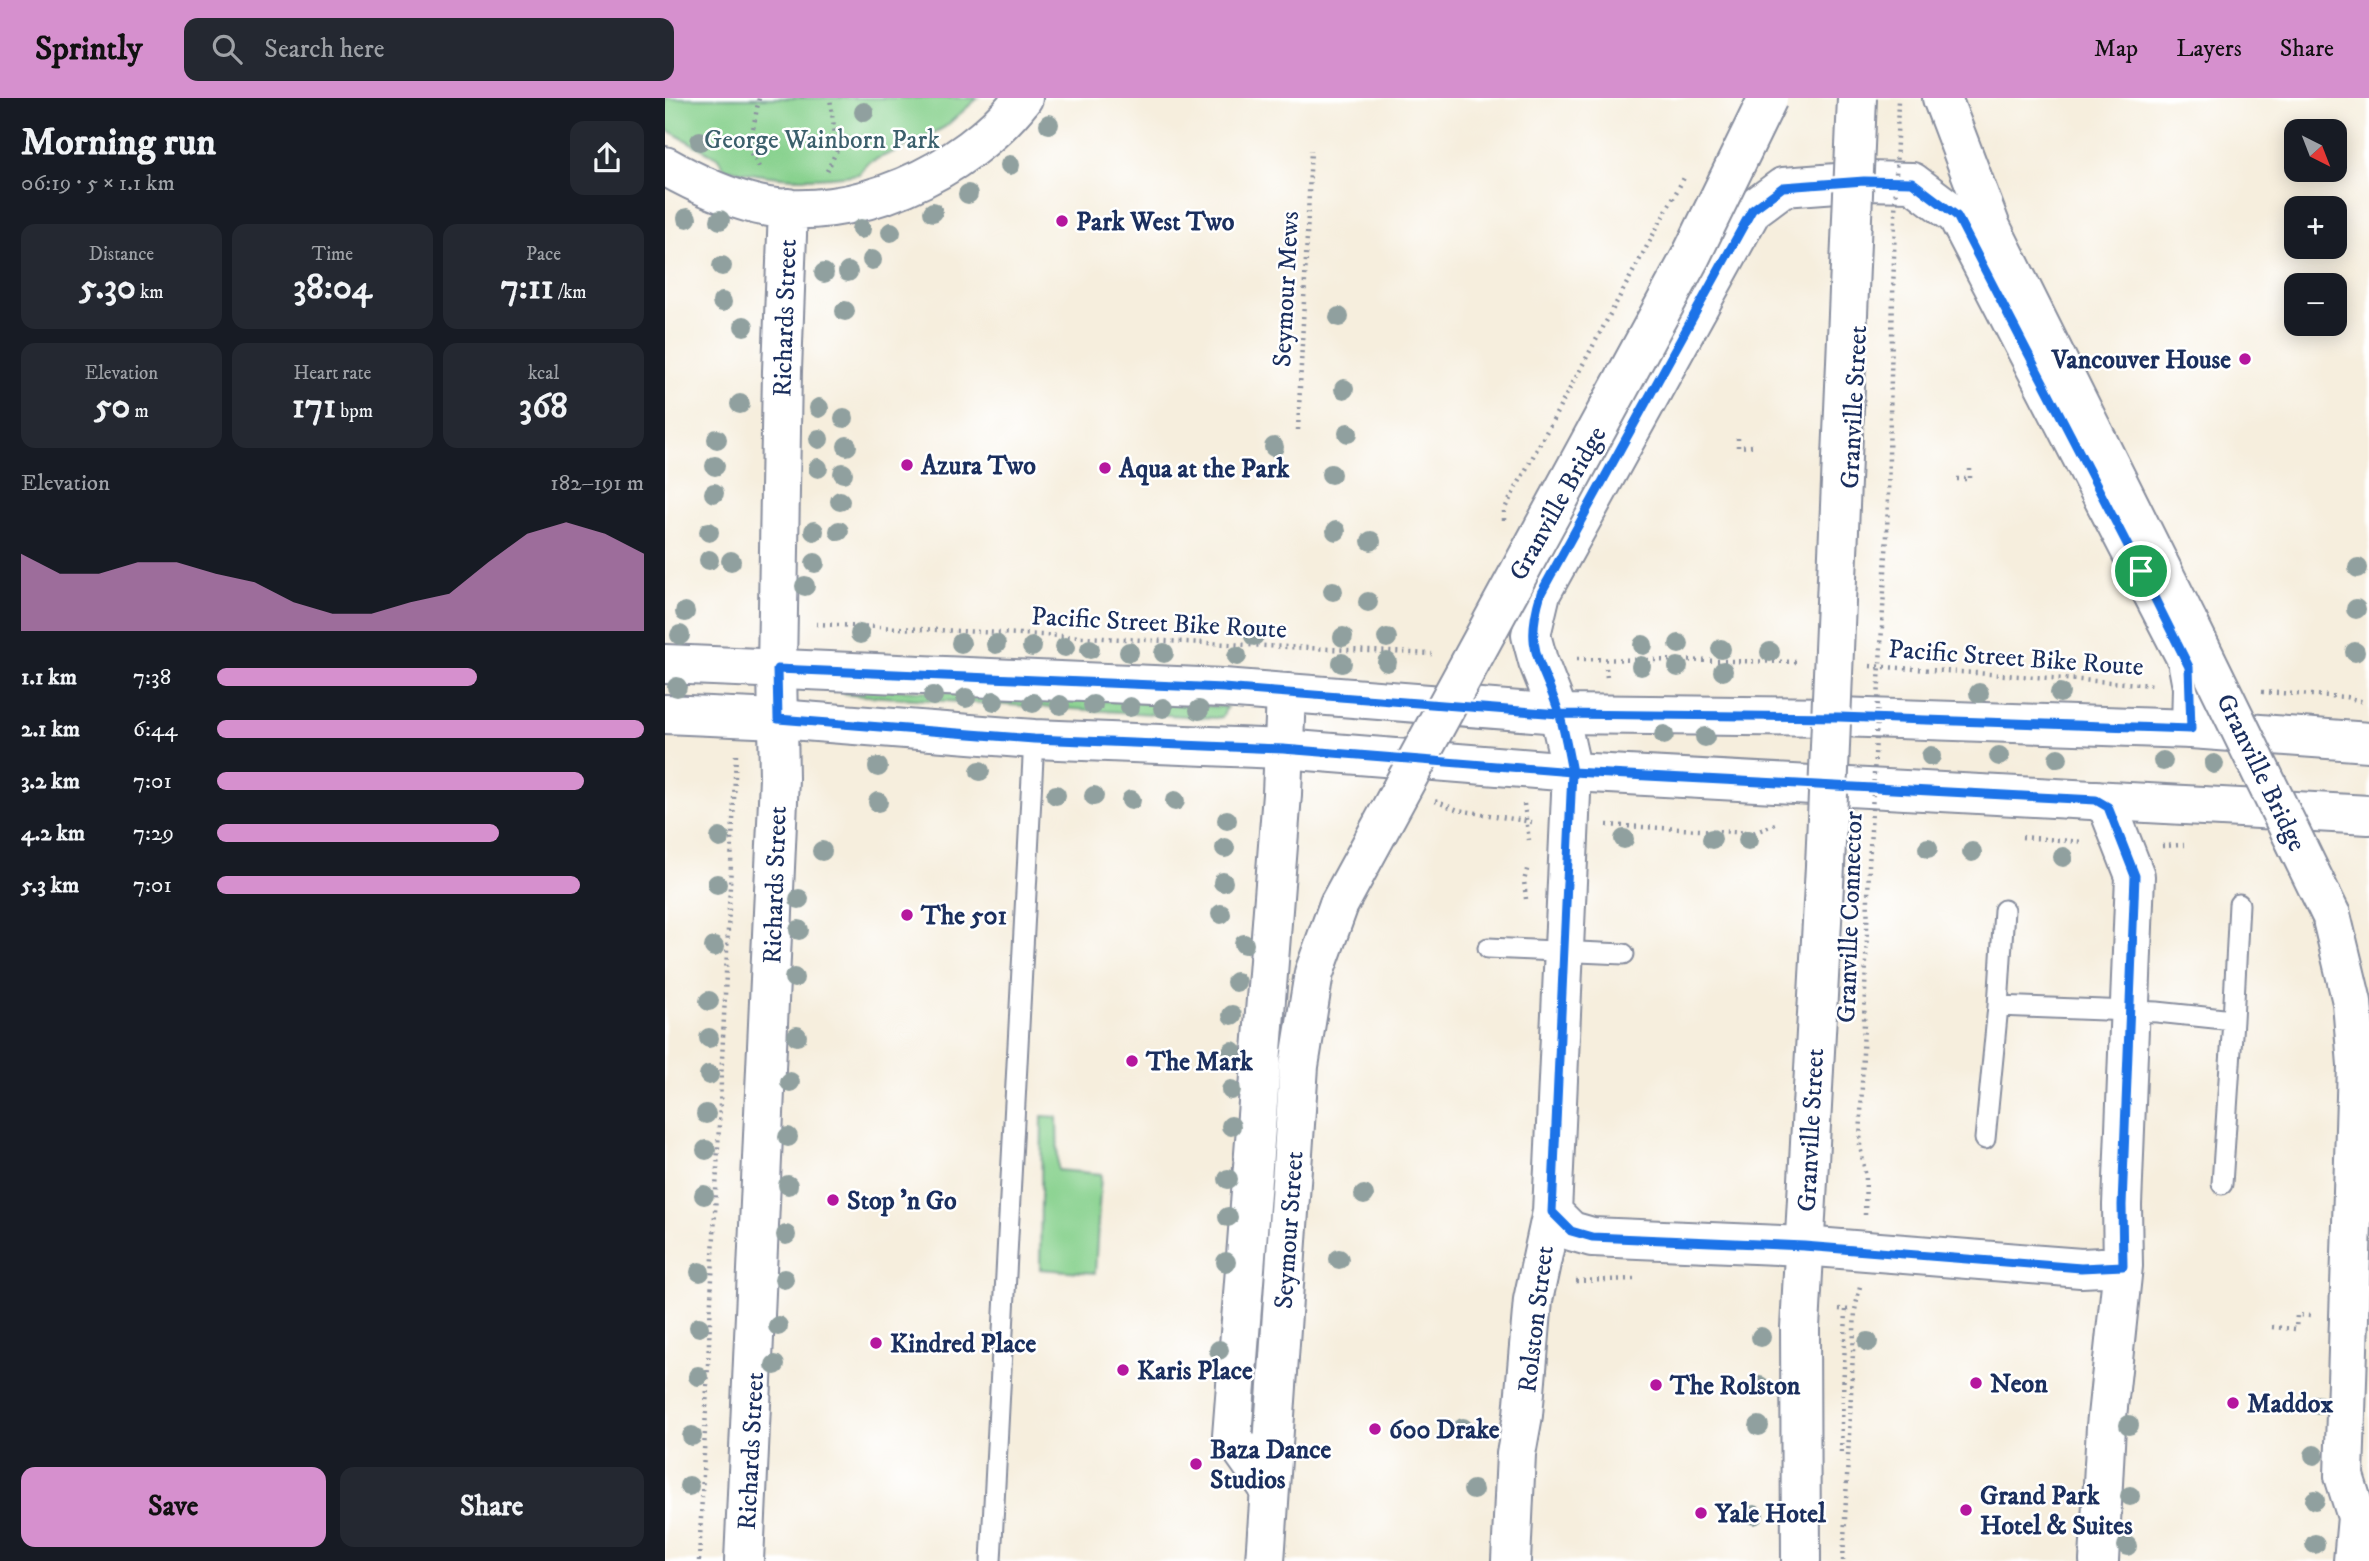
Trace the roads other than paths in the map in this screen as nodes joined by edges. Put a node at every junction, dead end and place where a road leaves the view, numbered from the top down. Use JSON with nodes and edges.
{"nodes":[{"id":1,"x":1023,"y":98,"type":"edge"},
{"id":2,"x":1768,"y":98,"type":"edge"},
{"id":3,"x":1857,"y":98,"type":"edge"},
{"id":4,"x":1867,"y":98,"type":"edge"},
{"id":5,"x":1942,"y":98,"type":"edge"},
{"id":6,"x":665,"y":166,"type":"edge"},
{"id":7,"x":1864,"y":181,"type":"junction"},
{"id":8,"x":788,"y":208,"type":"junction"},
{"id":9,"x":665,"y":664,"type":"edge"},
{"id":10,"x":777,"y":669,"type":"junction"},
{"id":11,"x":1286,"y":693,"type":"junction"},
{"id":12,"x":665,"y":714,"type":"edge"},
{"id":13,"x":1559,"y":714,"type":"junction"},
{"id":14,"x":1839,"y":717,"type":"junction"},
{"id":15,"x":778,"y":719,"type":"junction"},
{"id":16,"x":2191,"y":729,"type":"junction"},
{"id":17,"x":1034,"y":739,"type":"junction"},
{"id":18,"x":2369,"y":742,"type":"edge"},
{"id":19,"x":1283,"y":749,"type":"junction"},
{"id":20,"x":1572,"y":772,"type":"junction"},
{"id":21,"x":2096,"y":800,"type":"junction"},
{"id":22,"x":2369,"y":815,"type":"edge"},
{"id":23,"x":1339,"y":904,"type":"joint"},
{"id":24,"x":2239,"y":904,"type":"dead end"},
{"id":25,"x":2004,"y":910,"type":"dead end"},
{"id":26,"x":1488,"y":948,"type":"dead end"},
{"id":27,"x":1565,"y":951,"type":"junction"},
{"id":28,"x":1624,"y":954,"type":"dead end"},
{"id":29,"x":1998,"y":1006,"type":"junction"},
{"id":30,"x":2130,"y":1010,"type":"junction"},
{"id":31,"x":2233,"y":1020,"type":"junction"},
{"id":32,"x":1985,"y":1139,"type":"dead end"},
{"id":33,"x":2223,"y":1184,"type":"dead end"},
{"id":34,"x":1552,"y":1212,"type":"junction"},
{"id":35,"x":1804,"y":1246,"type":"junction"},
{"id":36,"x":2123,"y":1266,"type":"junction"},
{"id":37,"x":1268,"y":1487,"type":"junction"},
{"id":38,"x":2363,"y":1507,"type":"edge"},
{"id":39,"x":744,"y":1561,"type":"edge"},
{"id":40,"x":991,"y":1561,"type":"edge"},
{"id":41,"x":1265,"y":1561,"type":"edge"},
{"id":42,"x":1511,"y":1561,"type":"edge"},
{"id":43,"x":1801,"y":1561,"type":"edge"},
{"id":44,"x":2099,"y":1561,"type":"edge"},
{"id":45,"x":2353,"y":1561,"type":"edge"}],
"edges":[{"from":1,"to":8,"type":"main road"},
{"from":2,"to":23,"type":"main road","name":"Granville Bridge","bridge":true},
{"from":3,"to":35,"type":"main road","name":"Granville Street","bridge":true},
{"from":4,"to":7,"type":"main road","name":"Granville Street"},
{"from":5,"to":38,"type":"main road","name":"Granville Bridge","bridge":true},
{"from":6,"to":8,"type":"main road"},
{"from":7,"to":13,"type":"main road","name":"Rolston Street"},
{"from":7,"to":14,"type":"main road","name":"Granville Street"},
{"from":7,"to":16,"type":"main road","name":"Rolston Street"},
{"from":8,"to":10,"type":"main road","name":"Richards Street"},
{"from":9,"to":10,"type":"main road"},
{"from":10,"to":11,"type":"main road"},
{"from":10,"to":15,"type":"main road","name":"Richards Street"},
{"from":11,"to":13,"type":"main road"},
{"from":11,"to":19,"type":"main road"},
{"from":12,"to":15,"type":"main road"},
{"from":13,"to":14,"type":"main road"},
{"from":13,"to":20,"type":"main road","name":"Rolston Street"},
{"from":14,"to":16,"type":"main road"},
{"from":15,"to":17,"type":"main road"},
{"from":15,"to":39,"type":"main road","name":"Richards Street"},
{"from":16,"to":18,"type":"main road"},
{"from":17,"to":19,"type":"main road"},
{"from":17,"to":40,"type":"lane"},
{"from":19,"to":20,"type":"main road"},
{"from":19,"to":37,"type":"main road"},
{"from":20,"to":21,"type":"main road"},
{"from":20,"to":27,"type":"main road","name":"Rolston Street"},
{"from":21,"to":22,"type":"main road"},
{"from":21,"to":30,"type":"main road"},
{"from":23,"to":37,"type":"main road","name":"Seymour Street"},
{"from":24,"to":31,"type":"lane"},
{"from":25,"to":29,"type":"lane"},
{"from":26,"to":27,"type":"lane"},
{"from":27,"to":28,"type":"lane"},
{"from":27,"to":34,"type":"main road","name":"Rolston Street"},
{"from":29,"to":30,"type":"lane"},
{"from":29,"to":32,"type":"lane"},
{"from":30,"to":31,"type":"lane"},
{"from":30,"to":36,"type":"main road"},
{"from":31,"to":33,"type":"lane"},
{"from":34,"to":35,"type":"main road"},
{"from":34,"to":42,"type":"main road","name":"Rolston Street"},
{"from":35,"to":36,"type":"main road"},
{"from":35,"to":43,"type":"main road","name":"Granville Street"},
{"from":36,"to":44,"type":"main road"},
{"from":37,"to":41,"type":"main road","name":"Seymour Street"},
{"from":38,"to":45,"type":"main road"}]}
